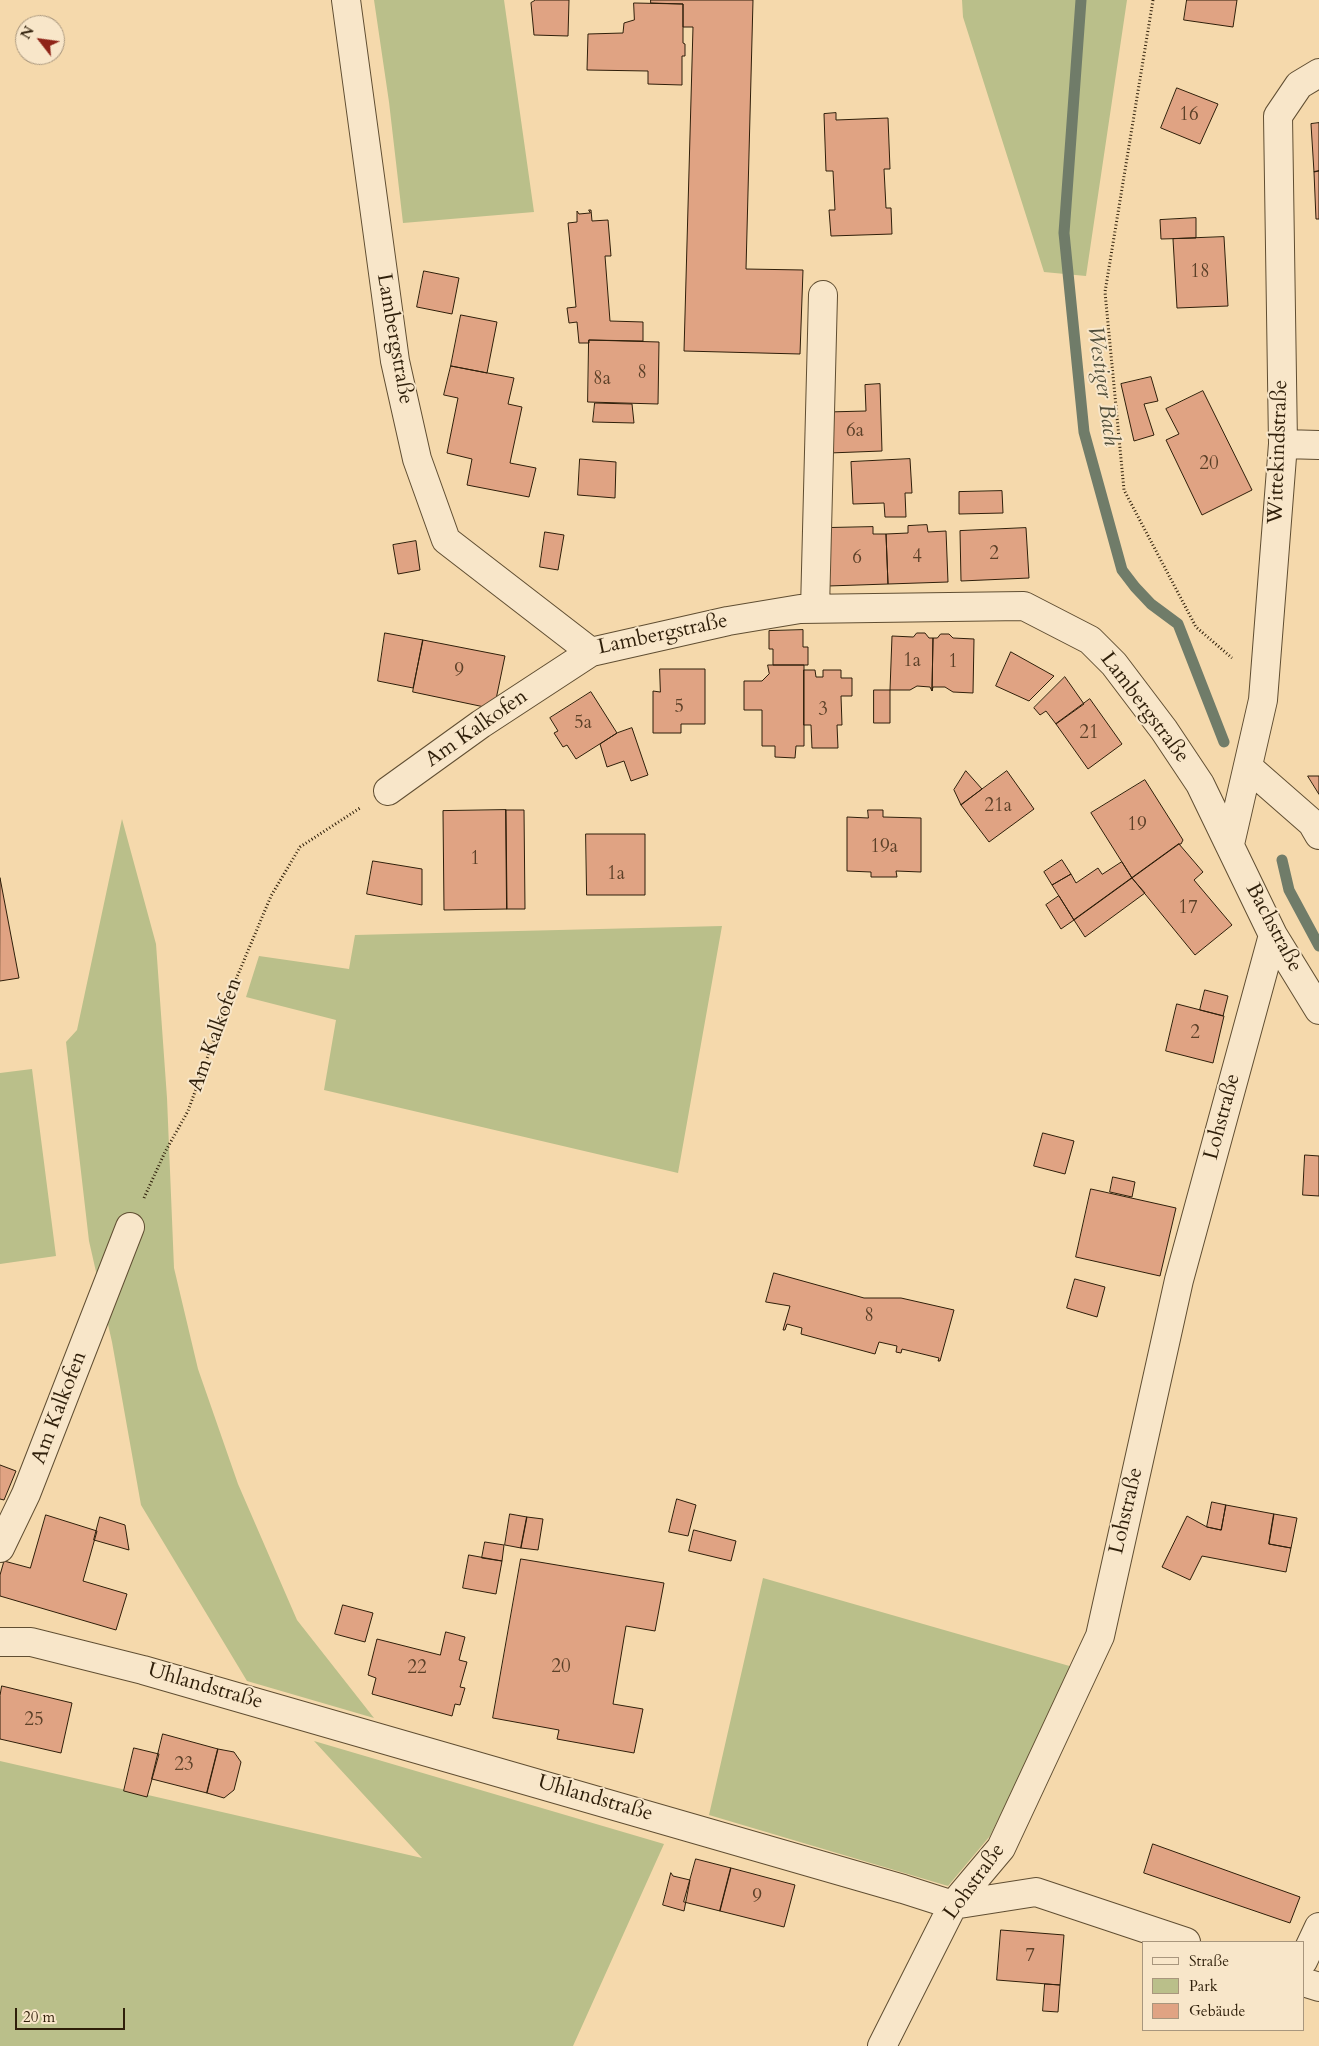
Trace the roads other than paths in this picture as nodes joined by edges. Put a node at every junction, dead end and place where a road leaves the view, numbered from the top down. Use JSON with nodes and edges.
{"nodes":[{"id":1,"x":346,"y":0,"type":"edge"},
{"id":2,"x":1319,"y":73,"type":"edge"},
{"id":3,"x":824,"y":295,"type":"dead end"},
{"id":4,"x":1283,"y":444,"type":"junction"},
{"id":5,"x":1319,"y":445,"type":"edge"},
{"id":6,"x":814,"y":609,"type":"junction"},
{"id":7,"x":591,"y":652,"type":"junction"},
{"id":8,"x":1248,"y":767,"type":"junction"},
{"id":9,"x":388,"y":791,"type":"road end"},
{"id":10,"x":1319,"y":836,"type":"edge"},
{"id":11,"x":1230,"y":844,"type":"junction"},
{"id":12,"x":1273,"y":935,"type":"junction"},
{"id":13,"x":1319,"y":1010,"type":"edge"},
{"id":14,"x":130,"y":1227,"type":"road end"},
{"id":15,"x":0,"y":1548,"type":"edge"},
{"id":16,"x":0,"y":1642,"type":"edge"},
{"id":17,"x":953,"y":1905,"type":"junction"},
{"id":18,"x":1319,"y":1927,"type":"edge"},
{"id":19,"x":1183,"y":1941,"type":"edge"},
{"id":20,"x":1304,"y":1959,"type":"edge"},
{"id":21,"x":1304,"y":1982,"type":"edge"},
{"id":22,"x":1319,"y":1987,"type":"edge"},
{"id":23,"x":882,"y":2046,"type":"edge"}],
"edges":[{"from":1,"to":7,"type":"street","name":"Lambergstraße"},
{"from":2,"to":4,"type":"street","name":"Wittekindstraße"},
{"from":3,"to":6,"type":"street"},
{"from":4,"to":5,"type":"street"},
{"from":4,"to":8,"type":"street","name":"Wittekindstraße"},
{"from":6,"to":7,"type":"street","name":"Lambergstraße"},
{"from":6,"to":11,"type":"street","name":"Lambergstraße"},
{"from":7,"to":9,"type":"street","name":"Am Kalkofen"},
{"from":8,"to":10,"type":"street"},
{"from":8,"to":11,"type":"street","name":"Wittekindstraße"},
{"from":11,"to":12,"type":"street","name":"Bachstraße"},
{"from":12,"to":13,"type":"street","name":"Bachstraße"},
{"from":12,"to":17,"type":"street","name":"Lohstraße"},
{"from":14,"to":15,"type":"street","name":"Am Kalkofen"},
{"from":16,"to":17,"type":"street","name":"Uhlandstraße"},
{"from":17,"to":19,"type":"street","name":"Uhlandstraße"},
{"from":17,"to":23,"type":"street","name":"Lohstraße"},
{"from":18,"to":20,"type":"street"},
{"from":21,"to":22,"type":"street"}]}
